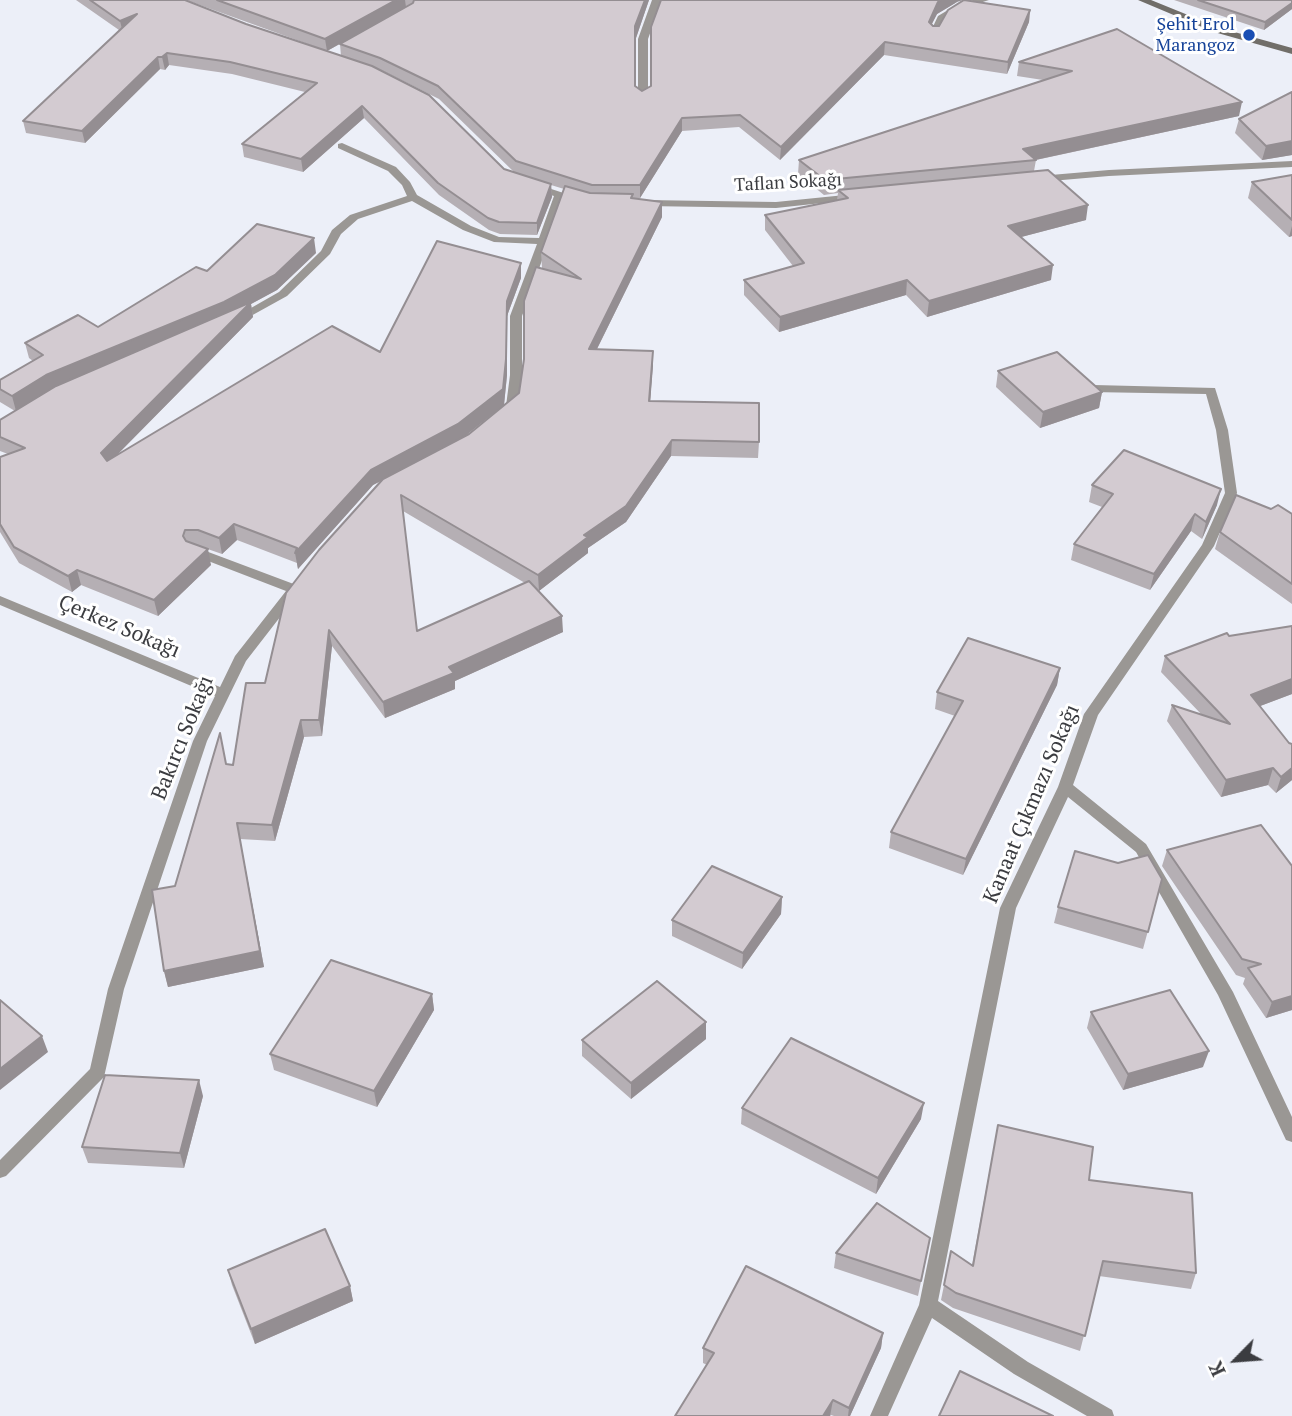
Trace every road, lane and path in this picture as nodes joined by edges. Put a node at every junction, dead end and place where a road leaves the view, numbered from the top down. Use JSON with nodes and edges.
{"nodes":[{"id":1,"x":657,"y":0,"type":"edge"},
{"id":2,"x":984,"y":0,"type":"edge"},
{"id":3,"x":1143,"y":0,"type":"edge"},
{"id":4,"x":935,"y":33,"type":"edge"},
{"id":5,"x":1292,"y":51,"type":"edge"},
{"id":6,"x":643,"y":98,"type":"edge"},
{"id":7,"x":342,"y":146,"type":"edge"},
{"id":8,"x":1292,"y":164,"type":"edge"},
{"id":9,"x":1030,"y":180,"type":"edge"},
{"id":10,"x":524,"y":183,"type":"edge"},
{"id":11,"x":561,"y":195,"type":"junction"},
{"id":12,"x":870,"y":196,"type":"edge"},
{"id":13,"x":413,"y":197,"type":"junction"},
{"id":14,"x":592,"y":203,"type":"edge"},
{"id":15,"x":631,"y":203,"type":"edge"},
{"id":16,"x":544,"y":241,"type":"junction"},
{"id":17,"x":220,"y":328,"type":"edge"},
{"id":18,"x":1094,"y":389,"type":"edge"},
{"id":19,"x":493,"y":422,"type":"edge"},
{"id":20,"x":195,"y":551,"type":"edge"},
{"id":21,"x":0,"y":600,"type":"edge"},
{"id":22,"x":222,"y":693,"type":"junction"},
{"id":23,"x":1065,"y":787,"type":"junction"},
{"id":24,"x":1292,"y":1135,"type":"edge"},
{"id":25,"x":0,"y":1171,"type":"edge"},
{"id":26,"x":928,"y":1305,"type":"junction"},
{"id":27,"x":879,"y":1416,"type":"edge"},
{"id":28,"x":1105,"y":1416,"type":"edge"}],
"edges":[{"from":1,"to":6,"type":"street"},
{"from":2,"to":4,"type":"street"},
{"from":3,"to":5,"type":"main road"},
{"from":7,"to":13,"type":"street"},
{"from":8,"to":9,"type":"street"},
{"from":10,"to":11,"type":"street"},
{"from":11,"to":14,"type":"street"},
{"from":11,"to":16,"type":"street"},
{"from":12,"to":15,"type":"street","name":"Taflan Sokağı"},
{"from":13,"to":16,"type":"street"},
{"from":13,"to":17,"type":"street"},
{"from":16,"to":19,"type":"street"},
{"from":18,"to":23,"type":"street","name":"Kanaat Çıkmazı Sokağı"},
{"from":20,"to":22,"type":"street","name":"Bakırcı Sokağı"},
{"from":21,"to":22,"type":"street","name":"Çerkez Sokağı"},
{"from":22,"to":25,"type":"street","name":"Bakırcı Sokağı"},
{"from":23,"to":24,"type":"street"},
{"from":23,"to":26,"type":"street","name":"Kanaat Çıkmazı Sokağı"},
{"from":26,"to":27,"type":"street","name":"Kanaat Çıkmazı Sokağı"},
{"from":26,"to":28,"type":"street"}]}
